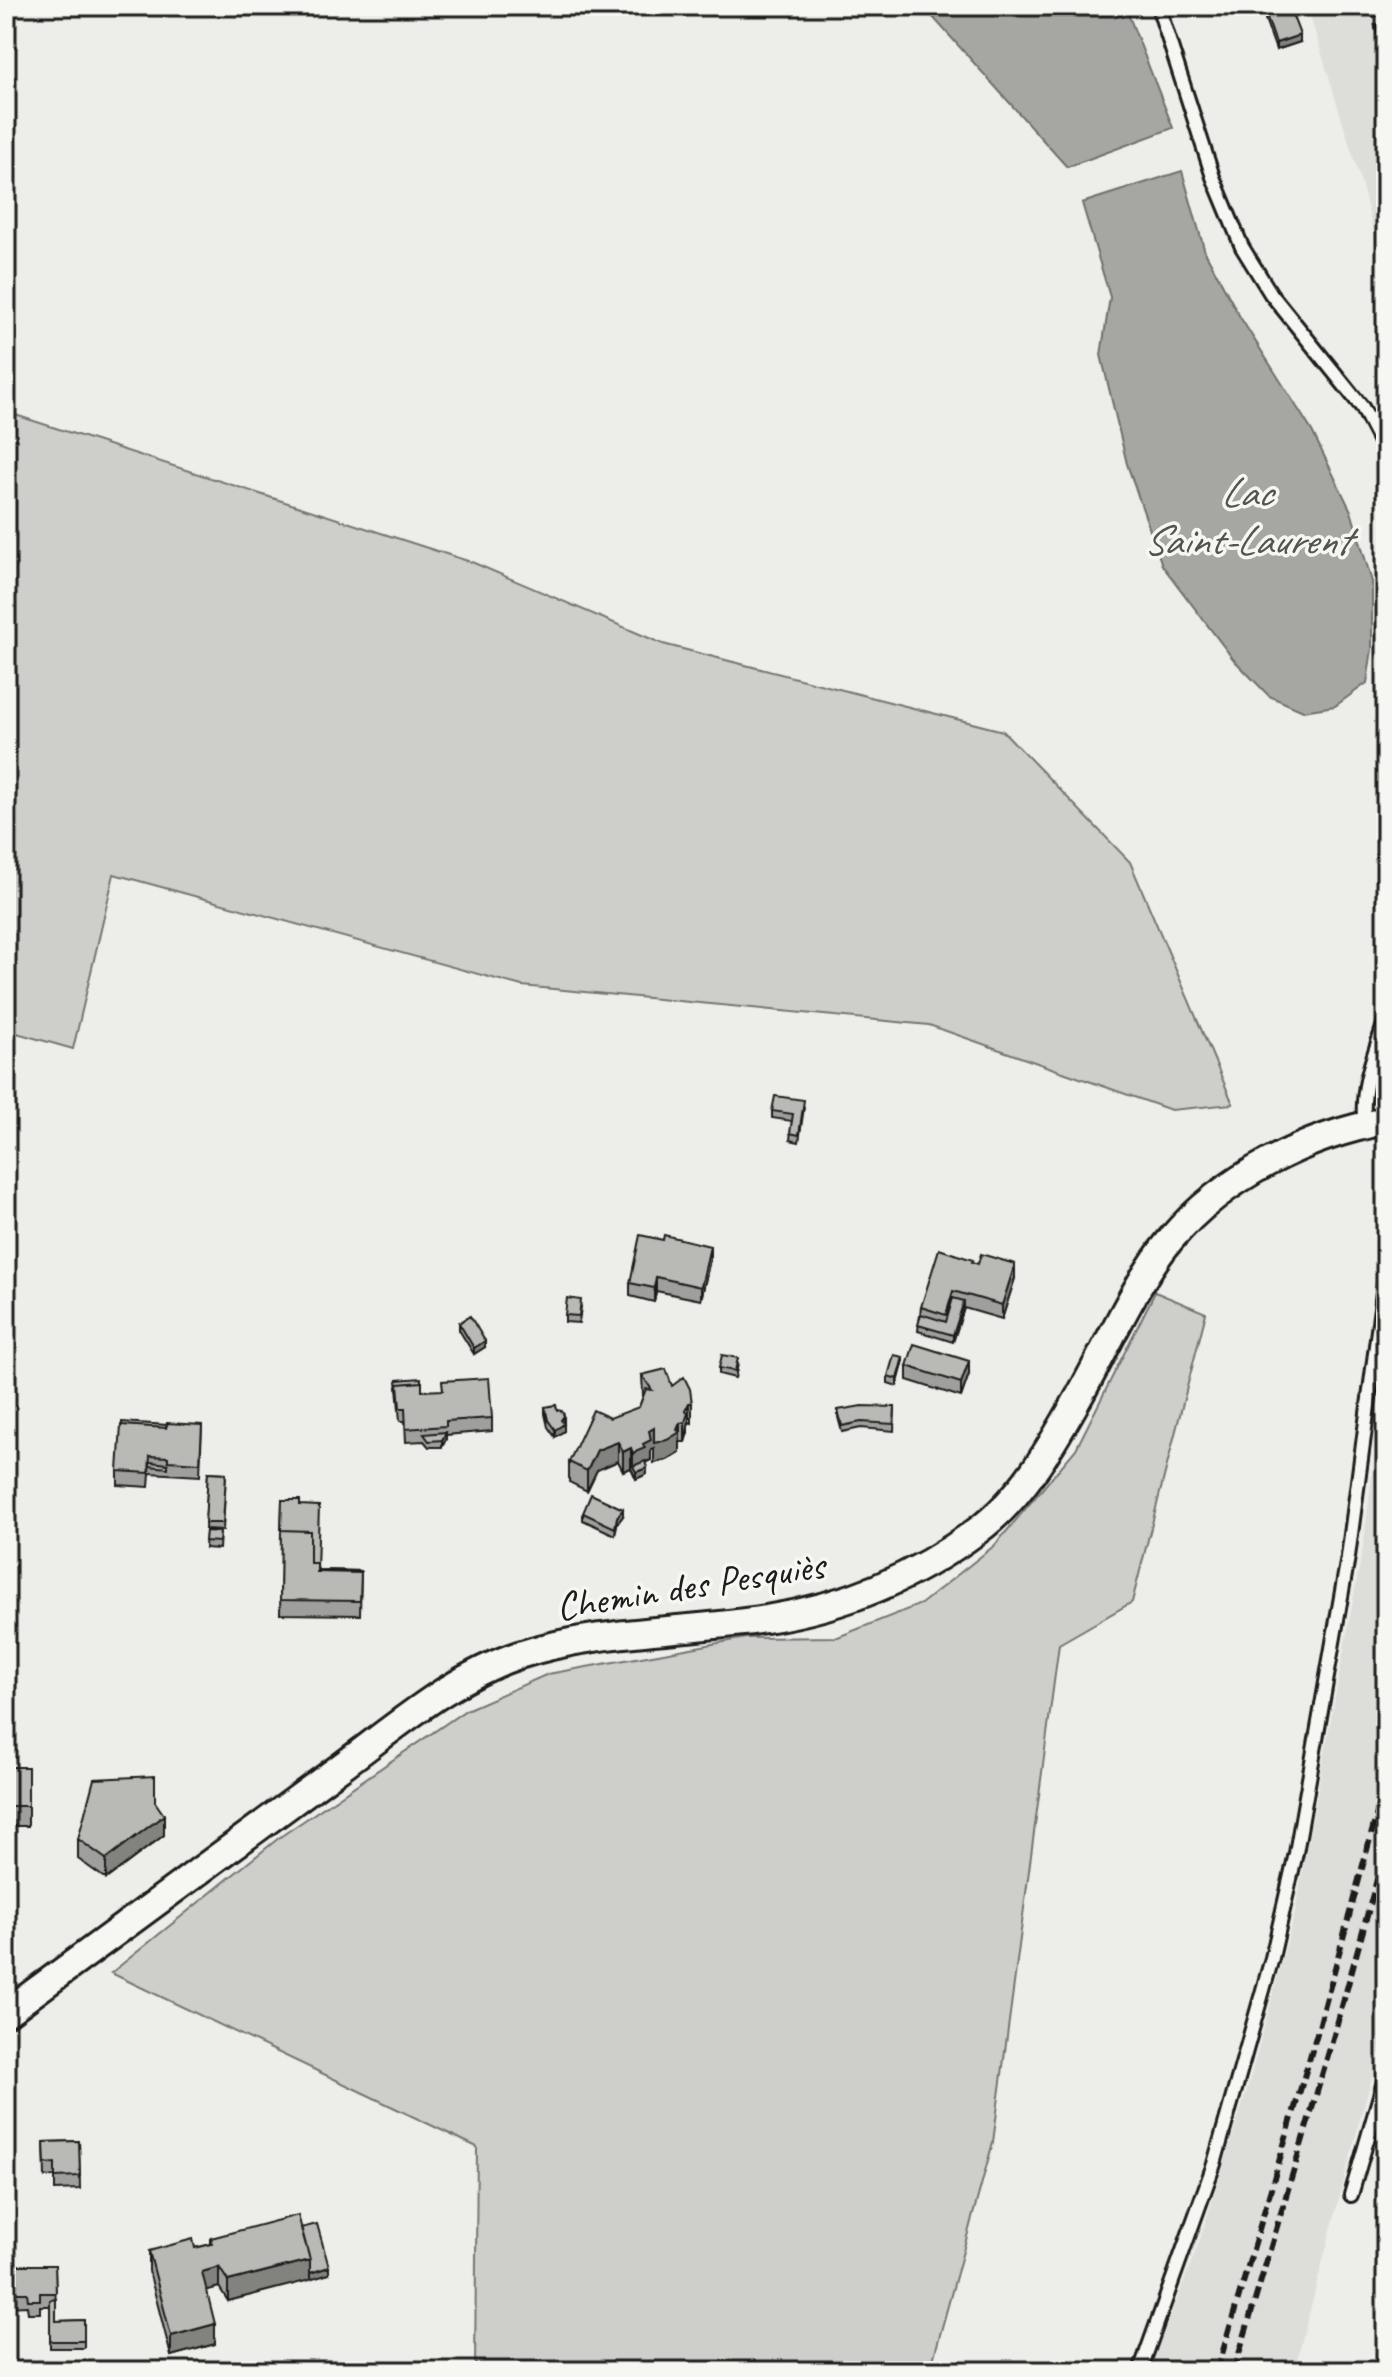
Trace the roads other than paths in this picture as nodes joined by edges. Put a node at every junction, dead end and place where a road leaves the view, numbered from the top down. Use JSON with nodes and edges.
{"nodes":[{"id":1,"x":1158,"y":6,"type":"edge"},
{"id":2,"x":1386,"y":453,"type":"edge"},
{"id":3,"x":1386,"y":1019,"type":"edge"},
{"id":4,"x":1375,"y":1123,"type":"edge"},
{"id":5,"x":1386,"y":1270,"type":"edge"},
{"id":6,"x":6,"y":2013,"type":"edge"},
{"id":7,"x":1386,"y":2075,"type":"edge"},
{"id":8,"x":1351,"y":2195,"type":"dead end"},
{"id":9,"x":1140,"y":2371,"type":"edge"}],
"edges":[{"from":1,"to":2,"type":"lane"},
{"from":3,"to":4,"type":"lane"},
{"from":4,"to":6,"type":"street","name":"Chemin des Pesquiès"},
{"from":5,"to":9,"type":"lane"},
{"from":7,"to":8,"type":"lane"}]}
